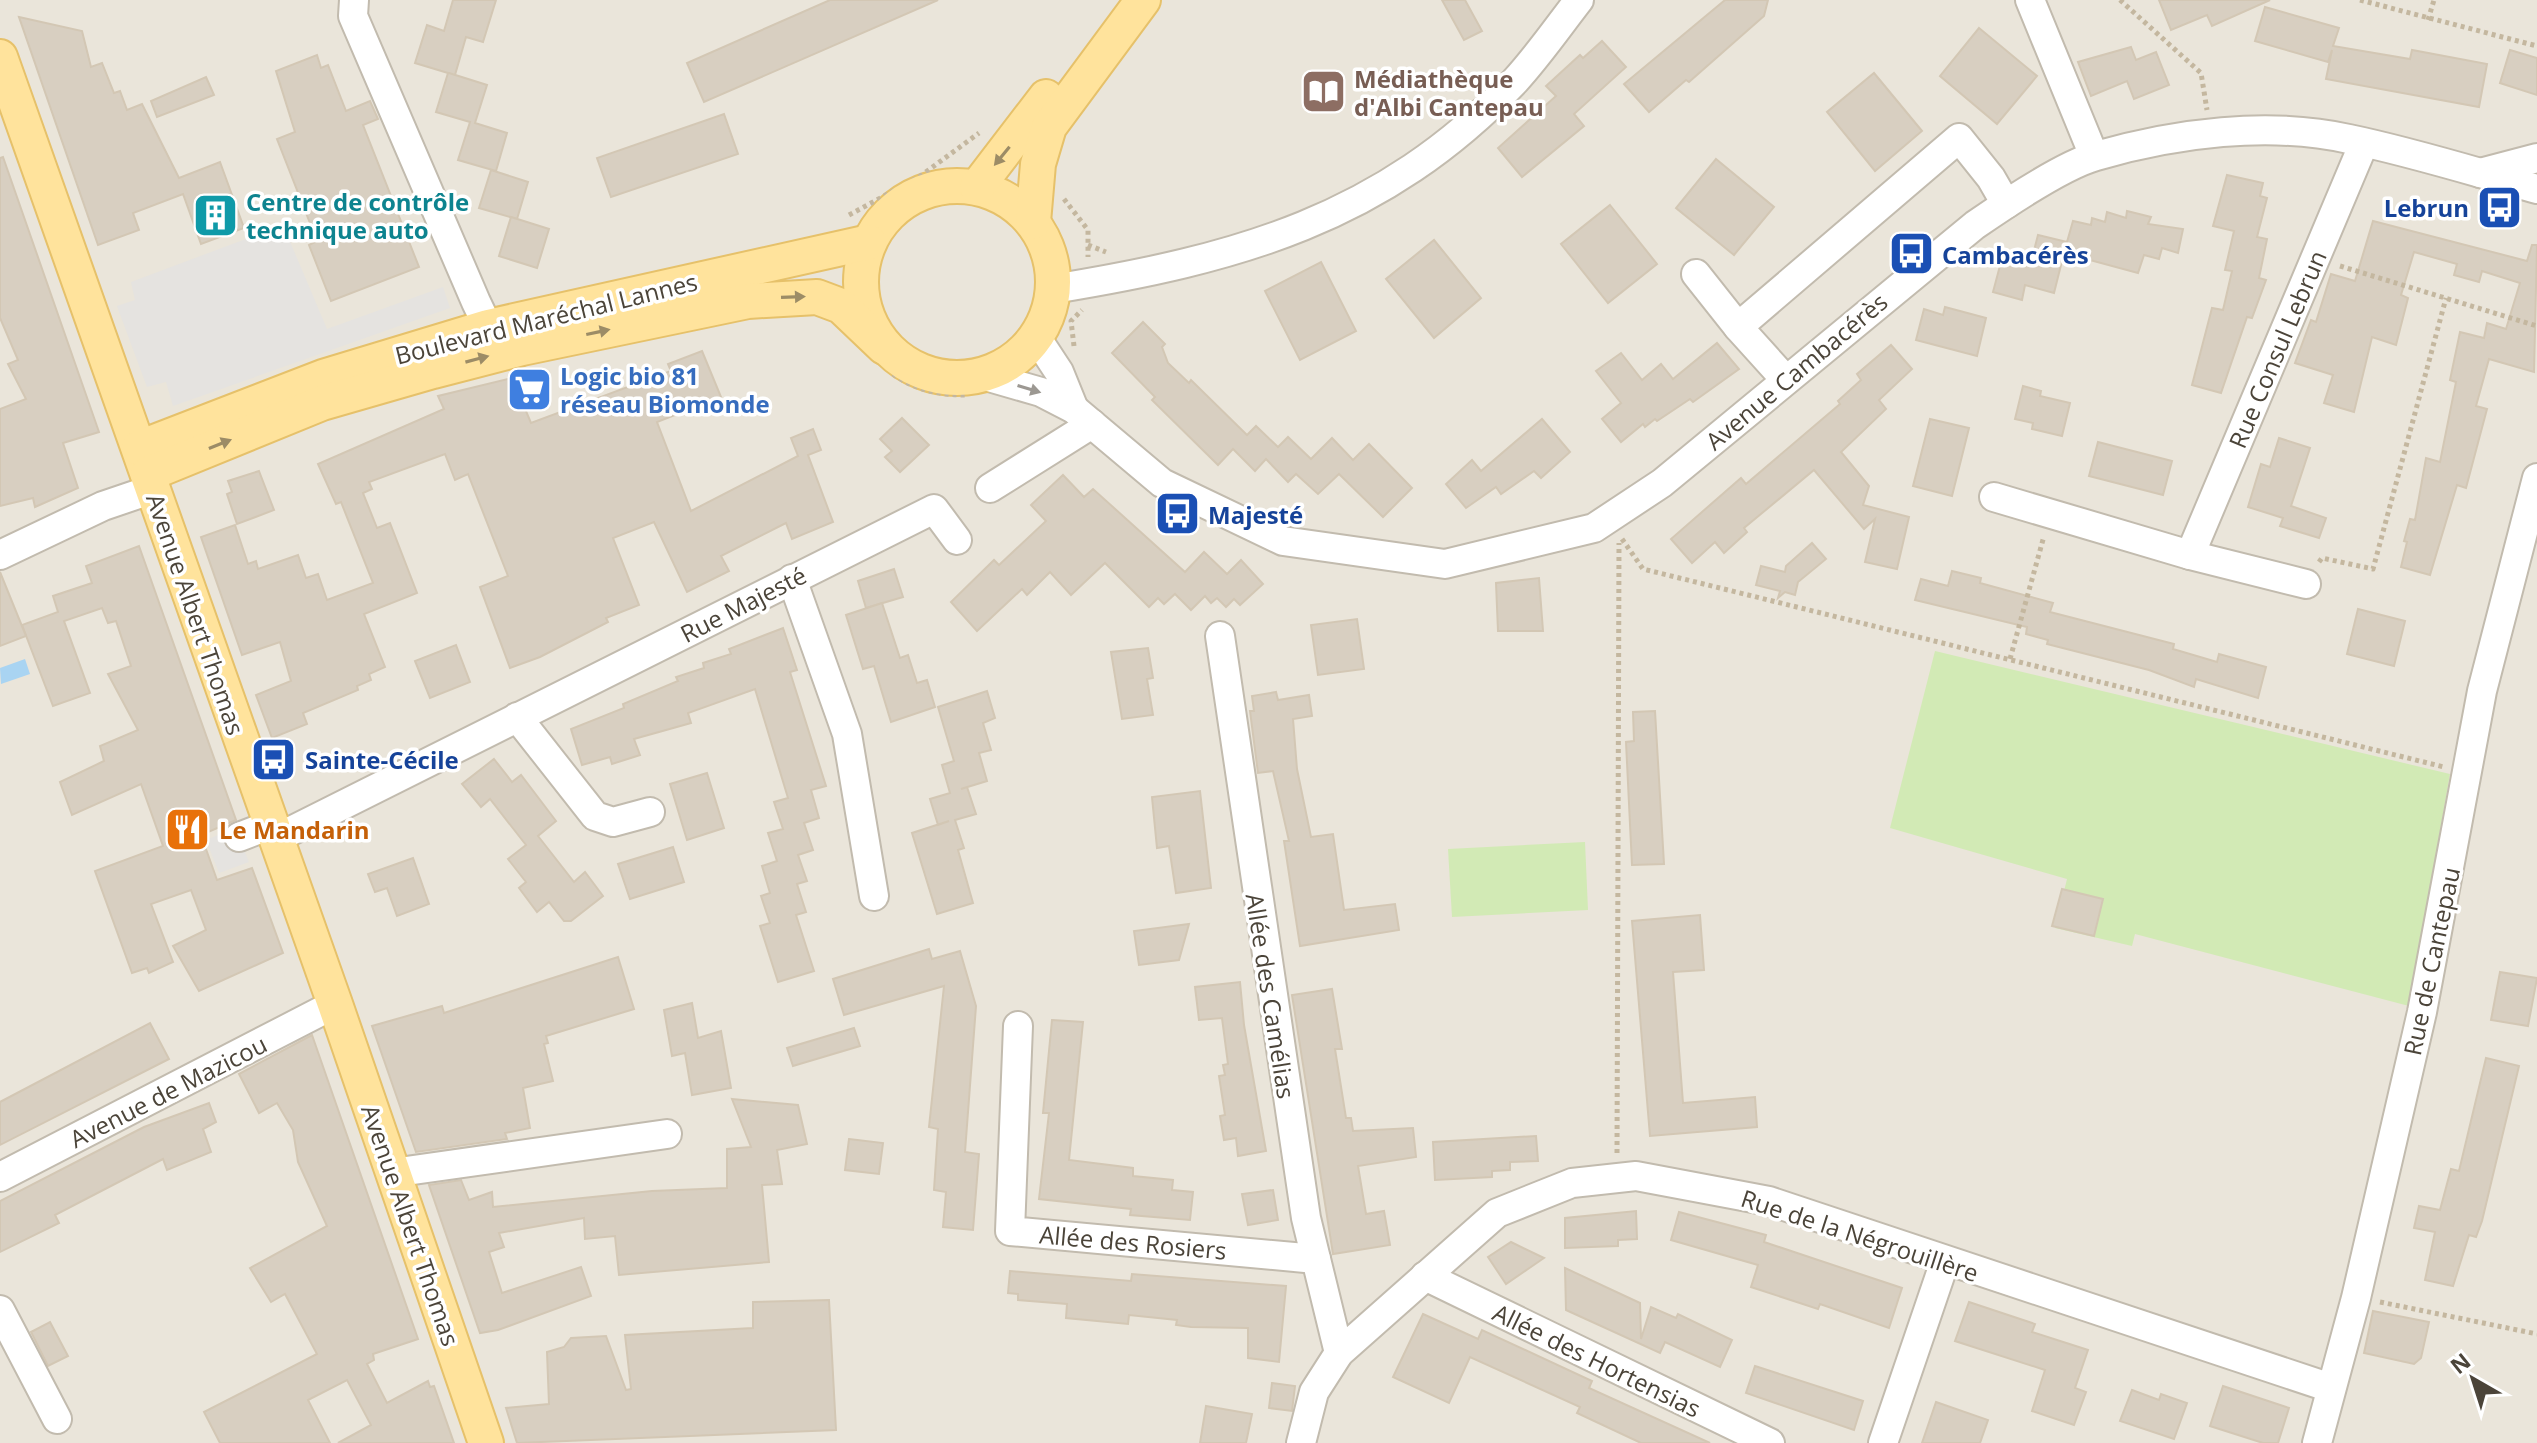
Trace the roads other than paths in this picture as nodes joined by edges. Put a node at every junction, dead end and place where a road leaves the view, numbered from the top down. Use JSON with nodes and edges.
{"nodes":[{"id":1,"x":354,"y":0,"type":"edge"},
{"id":2,"x":1117,"y":0,"type":"edge"},
{"id":3,"x":1143,"y":0,"type":"edge"},
{"id":4,"x":1579,"y":0,"type":"edge"},
{"id":5,"x":2030,"y":0,"type":"edge"},
{"id":6,"x":0,"y":57,"type":"edge"},
{"id":7,"x":2364,"y":143,"type":"junction"},
{"id":8,"x":2094,"y":156,"type":"junction"},
{"id":9,"x":2537,"y":158,"type":"edge"},
{"id":10,"x":2480,"y":173,"type":"junction"},
{"id":11,"x":977,"y":187,"type":"junction"},
{"id":12,"x":2537,"y":189,"type":"edge"},
{"id":13,"x":2006,"y":204,"type":"junction"},
{"id":14,"x":1033,"y":222,"type":"junction"},
{"id":15,"x":869,"y":242,"type":"junction"},
{"id":16,"x":1696,"y":274,"type":"dead end"},
{"id":17,"x":1053,"y":289,"type":"junction"},
{"id":18,"x":488,"y":327,"type":"junction"},
{"id":19,"x":1738,"y":327,"type":"junction"},
{"id":20,"x":1036,"y":337,"type":"junction"},
{"id":21,"x":884,"y":347,"type":"junction"},
{"id":22,"x":522,"y":348,"type":"junction"},
{"id":23,"x":982,"y":375,"type":"junction"},
{"id":24,"x":1785,"y":379,"type":"junction"},
{"id":25,"x":1083,"y":416,"type":"junction"},
{"id":26,"x":146,"y":470,"type":"junction"},
{"id":27,"x":2537,"y":478,"type":"edge"},
{"id":28,"x":990,"y":488,"type":"dead end"},
{"id":29,"x":1994,"y":497,"type":"dead end"},
{"id":30,"x":957,"y":540,"type":"dead end"},
{"id":31,"x":0,"y":555,"type":"edge"},
{"id":32,"x":2190,"y":555,"type":"junction"},
{"id":33,"x":792,"y":579,"type":"junction"},
{"id":34,"x":2306,"y":584,"type":"road end"},
{"id":35,"x":1220,"y":636,"type":"dead end"},
{"id":36,"x":517,"y":717,"type":"junction"},
{"id":37,"x":650,"y":812,"type":"dead end"},
{"id":38,"x":261,"y":824,"type":"junction"},
{"id":39,"x":874,"y":896,"type":"dead end"},
{"id":40,"x":335,"y":1004,"type":"junction"},
{"id":41,"x":1018,"y":1026,"type":"dead end"},
{"id":42,"x":667,"y":1134,"type":"dead end"},
{"id":43,"x":392,"y":1173,"type":"junction"},
{"id":44,"x":0,"y":1177,"type":"edge"},
{"id":45,"x":1316,"y":1259,"type":"junction"},
{"id":46,"x":1945,"y":1261,"type":"junction"},
{"id":47,"x":1425,"y":1276,"type":"junction"},
{"id":48,"x":0,"y":1310,"type":"edge"},
{"id":49,"x":1339,"y":1353,"type":"junction"},
{"id":50,"x":2331,"y":1388,"type":"junction"},
{"id":51,"x":57,"y":1419,"type":"dead end"},
{"id":52,"x":486,"y":1443,"type":"edge"},
{"id":53,"x":1301,"y":1443,"type":"edge"},
{"id":54,"x":1770,"y":1443,"type":"edge"},
{"id":55,"x":1883,"y":1443,"type":"edge"},
{"id":56,"x":2317,"y":1443,"type":"edge"}],
"edges":[{"from":1,"to":18,"type":"street"},
{"from":2,"to":11,"type":"main road","one_way":true},
{"from":3,"to":14,"type":"main road"},
{"from":4,"to":17,"type":"street"},
{"from":5,"to":8,"type":"street"},
{"from":6,"to":26,"type":"main road","name":"Avenue Albert Thomas"},
{"from":7,"to":8,"type":"street","name":"Avenue Cambacérès"},
{"from":7,"to":10,"type":"street","name":"Avenue Cambacérès"},
{"from":7,"to":32,"type":"street","name":"Rue Consul Lebrun"},
{"from":8,"to":13,"type":"street","name":"Avenue Cambacérès"},
{"from":9,"to":10,"type":"street"},
{"from":10,"to":12,"type":"street","name":"Avenue Cambacérès"},
{"from":11,"to":14,"type":"main road","name":"Boulevard Maréchal Lannes"},
{"from":11,"to":15,"type":"main road","name":"Boulevard Maréchal Lannes"},
{"from":13,"to":19,"type":"street"},
{"from":13,"to":24,"type":"street","name":"Avenue Cambacérès"},
{"from":14,"to":17,"type":"main road","name":"Boulevard Maréchal Lannes"},
{"from":15,"to":18,"type":"main road","name":"Boulevard Maréchal Lannes"},
{"from":15,"to":21,"type":"main road","name":"Boulevard Maréchal Lannes"},
{"from":16,"to":19,"type":"street"},
{"from":17,"to":20,"type":"main road","name":"Boulevard Maréchal Lannes"},
{"from":18,"to":22,"type":"street"},
{"from":18,"to":26,"type":"main road","name":"Boulevard Maréchal Lannes"},
{"from":19,"to":24,"type":"street"},
{"from":20,"to":23,"type":"main road","name":"Boulevard Maréchal Lannes"},
{"from":20,"to":25,"type":"street","name":"Avenue Cambacérès"},
{"from":22,"to":21,"type":"main road","name":"Boulevard Maréchal Lannes","one_way":true},
{"from":21,"to":23,"type":"main road","name":"Boulevard Maréchal Lannes"},
{"from":26,"to":22,"type":"main road","name":"Boulevard Maréchal Lannes","one_way":true},
{"from":23,"to":25,"type":"street","name":"Avenue Cambacérès","one_way":true},
{"from":24,"to":25,"type":"street","name":"Avenue Cambacérès"},
{"from":25,"to":28,"type":"street"},
{"from":26,"to":31,"type":"street"},
{"from":26,"to":38,"type":"main road","name":"Avenue Albert Thomas"},
{"from":27,"to":50,"type":"street","name":"Rue de Cantepau"},
{"from":29,"to":32,"type":"street"},
{"from":30,"to":33,"type":"street","name":"Rue Majesté"},
{"from":32,"to":34,"type":"street"},
{"from":33,"to":36,"type":"street","name":"Rue Majesté"},
{"from":33,"to":39,"type":"street"},
{"from":35,"to":45,"type":"street","name":"Allée des Camélias"},
{"from":36,"to":37,"type":"street"},
{"from":36,"to":38,"type":"street","name":"Rue Majesté"},
{"from":38,"to":40,"type":"main road","name":"Avenue Albert Thomas"},
{"from":40,"to":43,"type":"main road","name":"Avenue Albert Thomas"},
{"from":40,"to":44,"type":"street","name":"Avenue de Mazicou"},
{"from":41,"to":45,"type":"street","name":"Allée des Rosiers"},
{"from":42,"to":43,"type":"street"},
{"from":43,"to":52,"type":"main road","name":"Avenue Albert Thomas"},
{"from":45,"to":49,"type":"street","name":"Allée des Camélias"},
{"from":46,"to":47,"type":"street","name":"Rue de la Négrouillère"},
{"from":46,"to":50,"type":"street","name":"Rue de la Négrouillère"},
{"from":46,"to":55,"type":"street"},
{"from":47,"to":49,"type":"street","name":"Rue de la Négrouillère"},
{"from":47,"to":54,"type":"street","name":"Allée des Hortensias"},
{"from":48,"to":51,"type":"street"},
{"from":49,"to":53,"type":"street","name":"Rue de la Négrouillère"},
{"from":50,"to":56,"type":"street","name":"Rue de Cantepau"}]}
